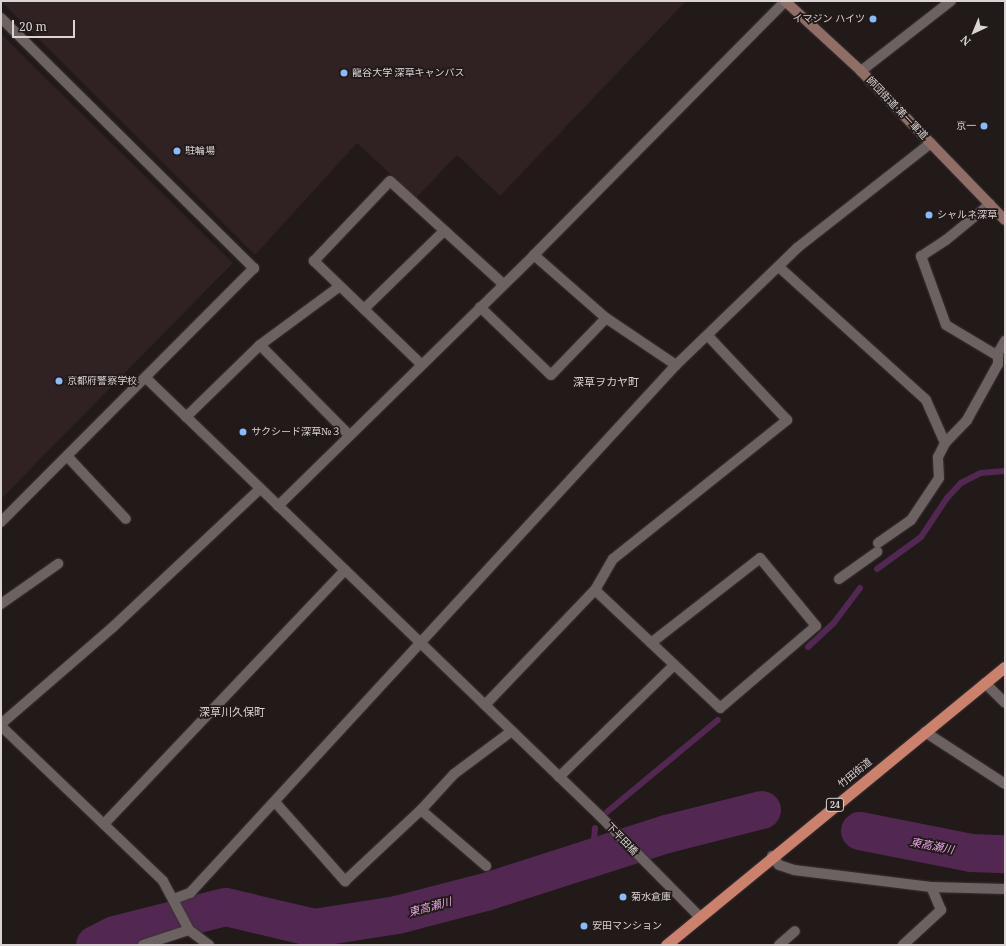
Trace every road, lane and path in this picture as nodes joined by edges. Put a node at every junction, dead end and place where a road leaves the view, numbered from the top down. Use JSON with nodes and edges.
{"nodes":[{"id":1,"x":785,"y":1,"type":"edge"},
{"id":2,"x":951,"y":1,"type":"edge"},
{"id":3,"x":1,"y":18,"type":"edge"},
{"id":4,"x":861,"y":71,"type":"junction"},
{"id":5,"x":931,"y":143,"type":"junction"},
{"id":6,"x":990,"y":204,"type":"junction"},
{"id":7,"x":1005,"y":220,"type":"edge"},
{"id":8,"x":444,"y":231,"type":"junction"},
{"id":9,"x":534,"y":255,"type":"junction"},
{"id":10,"x":779,"y":267,"type":"junction"},
{"id":11,"x":503,"y":284,"type":"junction"},
{"id":12,"x":340,"y":286,"type":"junction"},
{"id":13,"x":480,"y":307,"type":"junction"},
{"id":14,"x":364,"y":309,"type":"junction"},
{"id":15,"x":606,"y":318,"type":"junction"},
{"id":16,"x":708,"y":336,"type":"junction"},
{"id":17,"x":1005,"y":342,"type":"edge"},
{"id":18,"x":260,"y":345,"type":"junction"},
{"id":19,"x":998,"y":356,"type":"junction"},
{"id":20,"x":421,"y":364,"type":"junction"},
{"id":21,"x":676,"y":365,"type":"junction"},
{"id":22,"x":146,"y":378,"type":"junction"},
{"id":23,"x":186,"y":417,"type":"junction"},
{"id":24,"x":349,"y":435,"type":"junction"},
{"id":25,"x":945,"y":443,"type":"junction"},
{"id":26,"x":67,"y":456,"type":"junction"},
{"id":27,"x":260,"y":489,"type":"junction"},
{"id":28,"x":278,"y":506,"type":"junction"},
{"id":29,"x":126,"y":519,"type":"dead end"},
{"id":30,"x":1,"y":522,"type":"edge"},
{"id":31,"x":58,"y":564,"type":"dead end"},
{"id":32,"x":345,"y":570,"type":"junction"},
{"id":33,"x":839,"y":579,"type":"dead end"},
{"id":34,"x":594,"y":590,"type":"junction"},
{"id":35,"x":1,"y":604,"type":"edge"},
{"id":36,"x":651,"y":643,"type":"junction"},
{"id":37,"x":421,"y":644,"type":"junction"},
{"id":38,"x":674,"y":665,"type":"junction"},
{"id":39,"x":1005,"y":667,"type":"edge"},
{"id":40,"x":986,"y":683,"type":"junction"},
{"id":41,"x":1005,"y":703,"type":"edge"},
{"id":42,"x":485,"y":705,"type":"junction"},
{"id":43,"x":1,"y":725,"type":"edge"},
{"id":44,"x":512,"y":731,"type":"junction"},
{"id":45,"x":925,"y":732,"type":"junction"},
{"id":46,"x":559,"y":776,"type":"junction"},
{"id":47,"x":1005,"y":784,"type":"edge"},
{"id":48,"x":275,"y":802,"type":"junction"},
{"id":49,"x":421,"y":810,"type":"junction"},
{"id":50,"x":104,"y":824,"type":"junction"},
{"id":51,"x":772,"y":856,"type":"junction"},
{"id":52,"x":486,"y":866,"type":"dead end"},
{"id":53,"x":931,"y":888,"type":"junction"},
{"id":54,"x":1005,"y":889,"type":"edge"},
{"id":55,"x":174,"y":899,"type":"junction"},
{"id":56,"x":700,"y":917,"type":"junction"},
{"id":57,"x":189,"y":930,"type":"junction"},
{"id":58,"x":795,"y":931,"type":"dead end"},
{"id":59,"x":143,"y":945,"type":"edge"},
{"id":60,"x":209,"y":945,"type":"edge"},
{"id":61,"x":666,"y":945,"type":"edge"},
{"id":62,"x":779,"y":945,"type":"edge"},
{"id":63,"x":903,"y":945,"type":"edge"}],
"edges":[{"from":1,"to":4,"type":"main road","name":"師団街道 第一軍道"},
{"from":1,"to":9,"type":"street"},
{"from":2,"to":4,"type":"street"},
{"from":3,"to":22,"type":"street"},
{"from":4,"to":5,"type":"main road","name":"師団街道 第一軍道"},
{"from":5,"to":6,"type":"main road","name":"師団街道 第一軍道"},
{"from":5,"to":10,"type":"street"},
{"from":6,"to":7,"type":"main road","name":"師団街道 第一軍道"},
{"from":6,"to":19,"type":"street"},
{"from":8,"to":11,"type":"street"},
{"from":8,"to":12,"type":"street"},
{"from":8,"to":14,"type":"street"},
{"from":9,"to":11,"type":"street"},
{"from":9,"to":15,"type":"street"},
{"from":10,"to":16,"type":"street"},
{"from":10,"to":25,"type":"street"},
{"from":11,"to":13,"type":"street"},
{"from":12,"to":14,"type":"street"},
{"from":12,"to":18,"type":"street"},
{"from":13,"to":15,"type":"street"},
{"from":13,"to":20,"type":"street"},
{"from":14,"to":20,"type":"street"},
{"from":15,"to":21,"type":"street"},
{"from":16,"to":21,"type":"street"},
{"from":16,"to":34,"type":"street"},
{"from":17,"to":19,"type":"street"},
{"from":18,"to":23,"type":"street"},
{"from":18,"to":24,"type":"street"},
{"from":19,"to":25,"type":"street"},
{"from":20,"to":24,"type":"street"},
{"from":21,"to":37,"type":"street"},
{"from":22,"to":23,"type":"street","name":"下平田橋"},
{"from":22,"to":26,"type":"street"},
{"from":23,"to":27,"type":"street","name":"下平田橋"},
{"from":24,"to":28,"type":"street"},
{"from":25,"to":33,"type":"street"},
{"from":26,"to":29,"type":"street"},
{"from":26,"to":30,"type":"street"},
{"from":27,"to":28,"type":"street","name":"下平田橋"},
{"from":27,"to":43,"type":"street"},
{"from":28,"to":32,"type":"street","name":"下平田橋"},
{"from":31,"to":35,"type":"street"},
{"from":32,"to":37,"type":"street","name":"下平田橋"},
{"from":32,"to":50,"type":"street"},
{"from":34,"to":36,"type":"street"},
{"from":34,"to":42,"type":"street"},
{"from":36,"to":38,"type":"street"},
{"from":36,"to":38,"type":"street"},
{"from":37,"to":42,"type":"street","name":"下平田橋"},
{"from":37,"to":48,"type":"street"},
{"from":38,"to":46,"type":"street"},
{"from":39,"to":40,"type":"highway","name":"竹田街道","number":"24"},
{"from":40,"to":41,"type":"street"},
{"from":40,"to":45,"type":"highway","name":"竹田街道","number":"24"},
{"from":42,"to":44,"type":"street","name":"下平田橋"},
{"from":43,"to":50,"type":"street"},
{"from":44,"to":46,"type":"street","name":"下平田橋"},
{"from":44,"to":49,"type":"street"},
{"from":45,"to":47,"type":"street"},
{"from":45,"to":51,"type":"highway","name":"竹田街道","number":"24"},
{"from":46,"to":56,"type":"street","name":"下平田橋"},
{"from":48,"to":49,"type":"street"},
{"from":48,"to":55,"type":"street"},
{"from":49,"to":52,"type":"street"},
{"from":50,"to":55,"type":"street"},
{"from":51,"to":53,"type":"street"},
{"from":51,"to":56,"type":"highway","name":"竹田街道","number":"24"},
{"from":53,"to":54,"type":"street"},
{"from":53,"to":63,"type":"street"},
{"from":55,"to":57,"type":"street"},
{"from":56,"to":61,"type":"highway","name":"竹田街道","number":"24"},
{"from":57,"to":59,"type":"street"},
{"from":57,"to":60,"type":"street"},
{"from":58,"to":62,"type":"street"}]}
